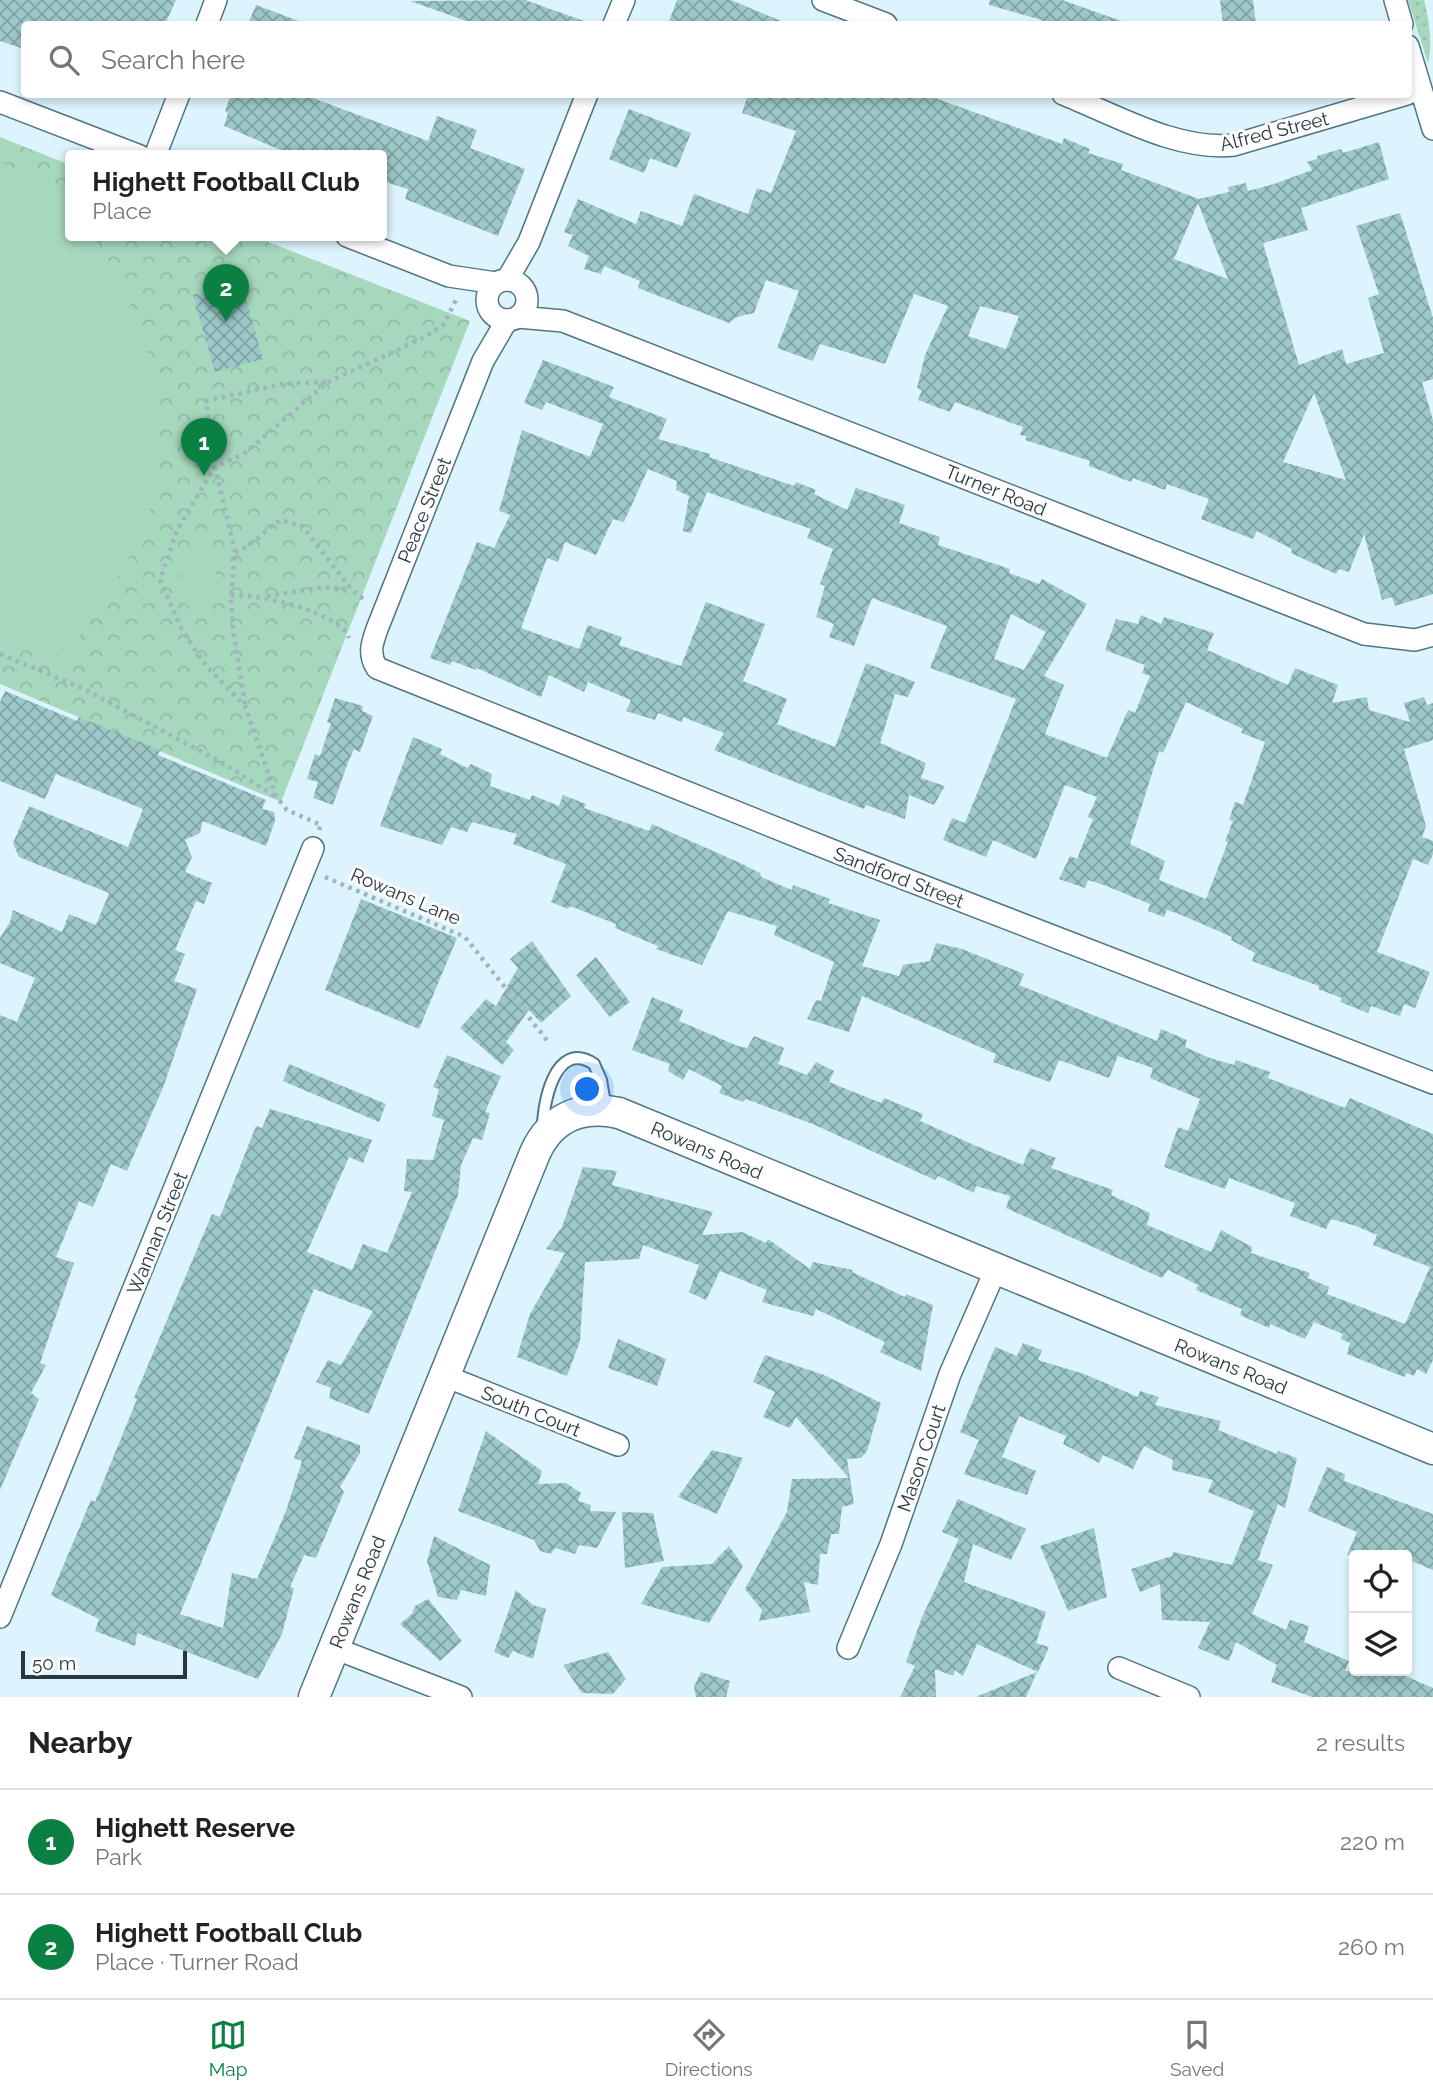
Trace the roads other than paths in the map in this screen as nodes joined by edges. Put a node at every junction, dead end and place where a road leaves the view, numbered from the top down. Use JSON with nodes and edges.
{"nodes":[{"id":1,"x":216,"y":0,"type":"edge"},
{"id":2,"x":624,"y":0,"type":"edge"},
{"id":3,"x":823,"y":0,"type":"edge"},
{"id":4,"x":1395,"y":0,"type":"edge"},
{"id":5,"x":207,"y":21,"type":"edge"},
{"id":6,"x":615,"y":21,"type":"edge"},
{"id":7,"x":878,"y":21,"type":"edge"},
{"id":8,"x":1401,"y":21,"type":"edge"},
{"id":9,"x":1412,"y":63,"type":"edge"},
{"id":10,"x":1417,"y":91,"type":"edge"},
{"id":11,"x":177,"y":98,"type":"edge"},
{"id":12,"x":585,"y":98,"type":"edge"},
{"id":13,"x":1073,"y":98,"type":"edge"},
{"id":14,"x":1393,"y":98,"type":"edge"},
{"id":15,"x":0,"y":102,"type":"edge"},
{"id":16,"x":1433,"y":129,"type":"edge"},
{"id":17,"x":124,"y":150,"type":"edge"},
{"id":18,"x":157,"y":150,"type":"edge"},
{"id":19,"x":360,"y":241,"type":"edge"},
{"id":20,"x":456,"y":281,"type":"junction"},
{"id":21,"x":513,"y":286,"type":"junction"},
{"id":22,"x":501,"y":313,"type":"junction"},
{"id":23,"x":563,"y":321,"type":"junction"},
{"id":24,"x":1433,"y":635,"type":"edge"},
{"id":25,"x":371,"y":660,"type":"joint"},
{"id":26,"x":313,"y":848,"type":"dead end"},
{"id":27,"x":1433,"y":1083,"type":"edge"},
{"id":28,"x":607,"y":1111,"type":"junction"},
{"id":29,"x":543,"y":1138,"type":"junction"},
{"id":30,"x":996,"y":1269,"type":"junction"},
{"id":31,"x":445,"y":1376,"type":"junction"},
{"id":32,"x":618,"y":1445,"type":"dead end"},
{"id":33,"x":1433,"y":1449,"type":"edge"},
{"id":34,"x":0,"y":1617,"type":"edge"},
{"id":35,"x":334,"y":1648,"type":"junction"},
{"id":36,"x":848,"y":1648,"type":"dead end"},
{"id":37,"x":1119,"y":1668,"type":"dead end"},
{"id":38,"x":314,"y":1697,"type":"edge"},
{"id":39,"x":461,"y":1697,"type":"edge"},
{"id":40,"x":1189,"y":1697,"type":"edge"}],
"edges":[{"from":1,"to":5,"type":"street"},
{"from":2,"to":6,"type":"street"},
{"from":3,"to":7,"type":"street"},
{"from":4,"to":8,"type":"street"},
{"from":9,"to":10,"type":"street"},
{"from":10,"to":16,"type":"street"},
{"from":11,"to":18,"type":"street"},
{"from":12,"to":21,"type":"street"},
{"from":13,"to":14,"type":"street","name":"Alfred Street"},
{"from":15,"to":17,"type":"street"},
{"from":19,"to":20,"type":"street","name":"Turner Road"},
{"from":20,"to":21,"type":"street","name":"Turner Road"},
{"from":20,"to":22,"type":"street","name":"Turner Road"},
{"from":21,"to":22,"type":"street"},
{"from":21,"to":22,"type":"street"},
{"from":21,"to":23,"type":"street","name":"Turner Road"},
{"from":22,"to":23,"type":"street","name":"Turner Road"},
{"from":22,"to":25,"type":"street","name":"Peace Street"},
{"from":23,"to":24,"type":"street","name":"Turner Road"},
{"from":25,"to":27,"type":"street","name":"Sandford Street"},
{"from":26,"to":34,"type":"street","name":"Wannan Street"},
{"from":28,"to":29,"type":"street","name":"Rowans Road"},
{"from":28,"to":29,"type":"lane"},
{"from":28,"to":30,"type":"street","name":"Rowans Road"},
{"from":29,"to":31,"type":"street","name":"Rowans Road"},
{"from":30,"to":33,"type":"street","name":"Rowans Road"},
{"from":30,"to":36,"type":"street","name":"Mason Court"},
{"from":31,"to":32,"type":"street","name":"South Court"},
{"from":31,"to":35,"type":"street","name":"Rowans Road"},
{"from":35,"to":38,"type":"street","name":"Rowans Road"},
{"from":35,"to":39,"type":"street"},
{"from":37,"to":40,"type":"street"}]}
